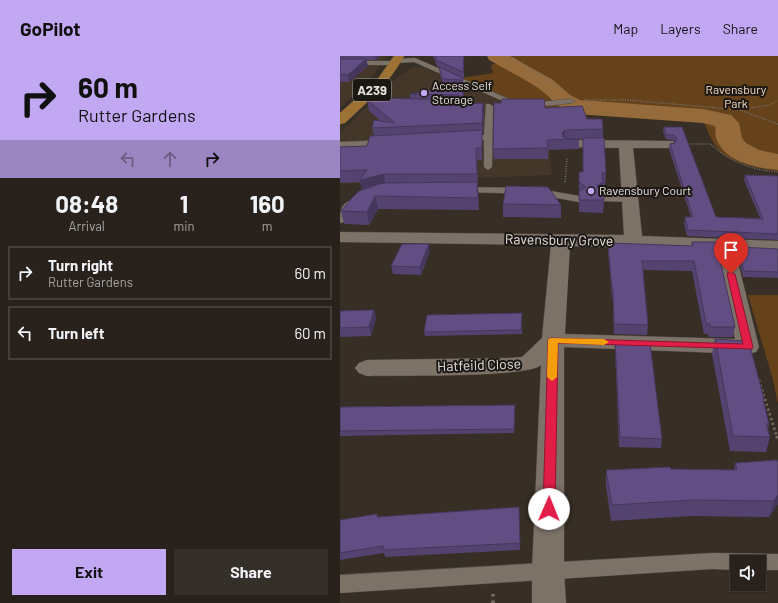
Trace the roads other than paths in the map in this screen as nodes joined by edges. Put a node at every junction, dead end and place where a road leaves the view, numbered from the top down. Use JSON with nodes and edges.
{"nodes":[{"id":1,"x":397,"y":60,"type":"edge"},
{"id":2,"x":340,"y":63,"type":"edge"},
{"id":3,"x":571,"y":101,"type":"road end"},
{"id":4,"x":489,"y":106,"type":"dead end"},
{"id":5,"x":340,"y":120,"type":"edge"},
{"id":6,"x":488,"y":137,"type":"junction"},
{"id":7,"x":458,"y":139,"type":"edge"},
{"id":8,"x":392,"y":142,"type":"edge"},
{"id":9,"x":574,"y":144,"type":"edge"},
{"id":10,"x":626,"y":144,"type":"junction"},
{"id":11,"x":668,"y":144,"type":"edge"},
{"id":12,"x":340,"y":145,"type":"edge"},
{"id":13,"x":488,"y":167,"type":"dead end"},
{"id":14,"x":454,"y":191,"type":"edge"},
{"id":15,"x":359,"y":198,"type":"edge"},
{"id":16,"x":579,"y":198,"type":"edge"},
{"id":17,"x":602,"y":199,"type":"edge"},
{"id":18,"x":630,"y":199,"type":"junction"},
{"id":19,"x":340,"y":220,"type":"edge"},
{"id":20,"x":340,"y":237,"type":"edge"},
{"id":21,"x":561,"y":239,"type":"junction"},
{"id":22,"x":633,"y":241,"type":"junction"},
{"id":23,"x":724,"y":245,"type":"junction"},
{"id":24,"x":778,"y":247,"type":"edge"},
{"id":25,"x":553,"y":340,"type":"junction"},
{"id":26,"x":367,"y":368,"type":"dead end"},
{"id":27,"x":778,"y":562,"type":"edge"},
{"id":28,"x":548,"y":571,"type":"junction"},
{"id":29,"x":340,"y":584,"type":"edge"},
{"id":30,"x":549,"y":603,"type":"edge"}],
"edges":[{"from":1,"to":2,"type":"lane"},
{"from":1,"to":3,"type":"lane"},
{"from":1,"to":5,"type":"main road","number":"A239"},
{"from":4,"to":6,"type":"lane"},
{"from":6,"to":7,"type":"lane"},
{"from":6,"to":13,"type":"lane"},
{"from":8,"to":12,"type":"lane"},
{"from":9,"to":10,"type":"street"},
{"from":10,"to":11,"type":"street"},
{"from":10,"to":18,"type":"street"},
{"from":14,"to":16,"type":"lane"},
{"from":15,"to":19,"type":"lane"},
{"from":17,"to":18,"type":"lane"},
{"from":18,"to":22,"type":"street"},
{"from":20,"to":21,"type":"street","name":"Ravensbury Grove"},
{"from":21,"to":22,"type":"street","name":"Ravensbury Grove"},
{"from":21,"to":25,"type":"street"},
{"from":22,"to":23,"type":"street","name":"Ravensbury Grove"},
{"from":23,"to":24,"type":"street","name":"Ravensbury Grove"},
{"from":23,"to":25,"type":"street"},
{"from":25,"to":26,"type":"street","name":"Hatfeild Close"},
{"from":25,"to":28,"type":"street"},
{"from":27,"to":28,"type":"lane"},
{"from":28,"to":29,"type":"lane"},
{"from":28,"to":30,"type":"street"}]}
